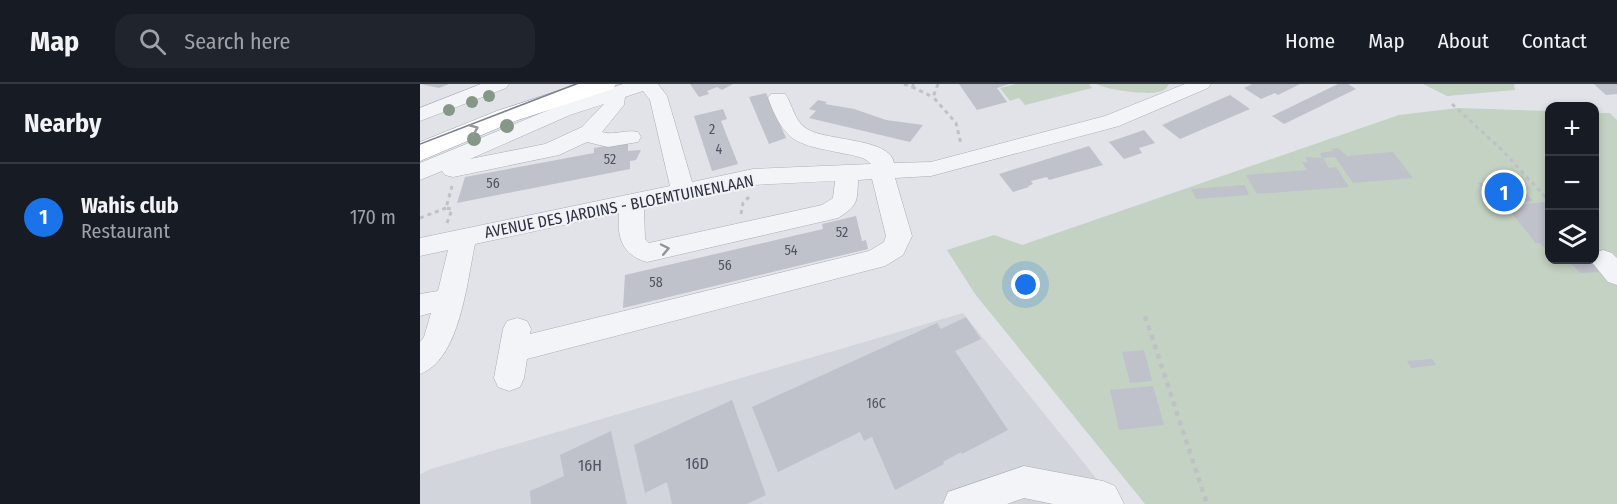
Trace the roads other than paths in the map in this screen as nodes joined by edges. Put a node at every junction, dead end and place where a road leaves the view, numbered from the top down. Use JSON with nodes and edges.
{"nodes":[{"id":1,"x":500,"y":84,"type":"edge"},
{"id":2,"x":543,"y":84,"type":"edge"},
{"id":3,"x":643,"y":84,"type":"edge"},
{"id":4,"x":648,"y":84,"type":"edge"},
{"id":5,"x":1201,"y":84,"type":"edge"},
{"id":6,"x":610,"y":89,"type":"edge"},
{"id":7,"x":466,"y":90,"type":"edge"},
{"id":8,"x":778,"y":98,"type":"dead end"},
{"id":9,"x":420,"y":115,"type":"edge"},
{"id":10,"x":420,"y":130,"type":"edge"},
{"id":11,"x":596,"y":136,"type":"junction"},
{"id":12,"x":630,"y":136,"type":"dead end"},
{"id":13,"x":822,"y":142,"type":"junction"},
{"id":14,"x":439,"y":161,"type":"edge"},
{"id":15,"x":420,"y":171,"type":"edge"},
{"id":16,"x":882,"y":172,"type":"junction"},
{"id":17,"x":848,"y":174,"type":"junction"},
{"id":18,"x":802,"y":175,"type":"junction"},
{"id":19,"x":683,"y":191,"type":"junction"},
{"id":20,"x":632,"y":201,"type":"junction"},
{"id":21,"x":464,"y":237,"type":"junction"},
{"id":22,"x":420,"y":247,"type":"edge"},
{"id":23,"x":449,"y":299,"type":"junction"},
{"id":24,"x":420,"y":306,"type":"edge"},
{"id":25,"x":513,"y":352,"type":"dead end"},
{"id":26,"x":420,"y":362,"type":"edge"},
{"id":27,"x":960,"y":504,"type":"edge"},
{"id":28,"x":1107,"y":504,"type":"edge"}],
"edges":[{"from":1,"to":7,"type":"street"},
{"from":2,"to":10,"type":"main road"},
{"from":3,"to":6,"type":"street"},
{"from":4,"to":19,"type":"street"},
{"from":5,"to":16,"type":"street","name":"AVENUE DES JARDINS - BLOEMTUINENLAAN"},
{"from":6,"to":11,"type":"street"},
{"from":6,"to":14,"type":"main road"},
{"from":7,"to":9,"type":"street"},
{"from":8,"to":13,"type":"street"},
{"from":11,"to":12,"type":"street"},
{"from":11,"to":14,"type":"street"},
{"from":13,"to":16,"type":"street"},
{"from":13,"to":18,"type":"street"},
{"from":14,"to":15,"type":"street"},
{"from":16,"to":17,"type":"street","name":"AVENUE DES JARDINS - BLOEMTUINENLAAN"},
{"from":16,"to":25,"type":"street"},
{"from":17,"to":18,"type":"street","name":"AVENUE DES JARDINS - BLOEMTUINENLAAN"},
{"from":20,"to":17,"type":"street","one_way":true},
{"from":18,"to":19,"type":"street","name":"AVENUE DES JARDINS - BLOEMTUINENLAAN"},
{"from":19,"to":20,"type":"street","name":"AVENUE DES JARDINS - BLOEMTUINENLAAN"},
{"from":20,"to":21,"type":"street","name":"AVENUE DES JARDINS - BLOEMTUINENLAAN"},
{"from":21,"to":22,"type":"street","name":"AVENUE DES JARDINS - BLOEMTUINENLAAN"},
{"from":21,"to":23,"type":"street"},
{"from":23,"to":24,"type":"street"},
{"from":23,"to":26,"type":"street"},
{"from":27,"to":28,"type":"street"}]}
